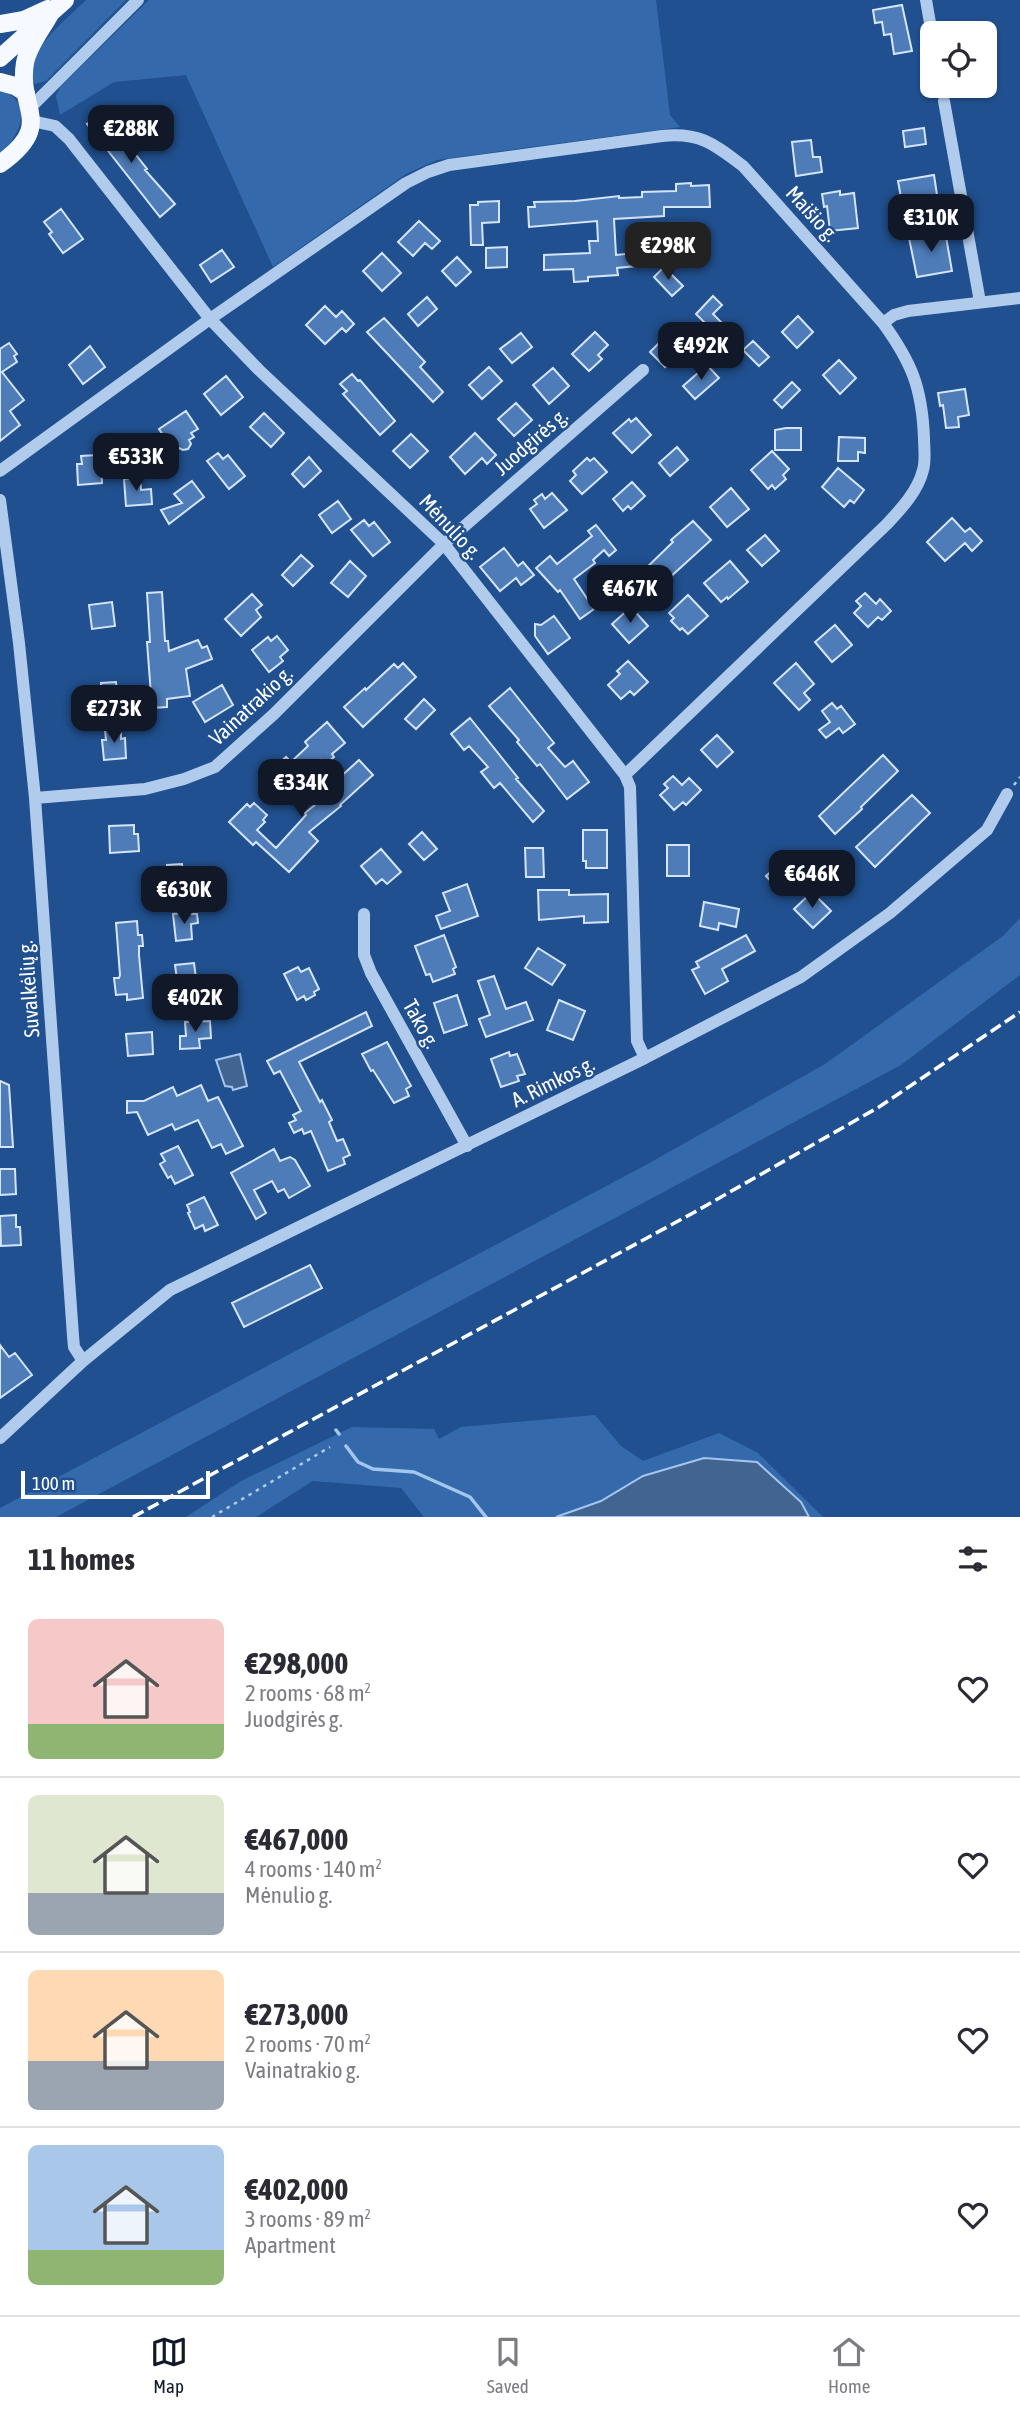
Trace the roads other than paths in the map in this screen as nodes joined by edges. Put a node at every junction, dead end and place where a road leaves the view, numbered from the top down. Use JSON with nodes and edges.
{"nodes":[{"id":1,"x":64,"y":0,"type":"edge"},
{"id":2,"x":138,"y":0,"type":"edge"},
{"id":3,"x":926,"y":0,"type":"edge"},
{"id":4,"x":50,"y":14,"type":"junction"},
{"id":5,"x":930,"y":21,"type":"edge"},
{"id":6,"x":0,"y":24,"type":"edge"},
{"id":7,"x":0,"y":58,"type":"edge"},
{"id":8,"x":0,"y":82,"type":"edge"},
{"id":9,"x":944,"y":101,"type":"dead end"},
{"id":10,"x":30,"y":107,"type":"junction"},
{"id":11,"x":0,"y":164,"type":"edge"},
{"id":12,"x":1020,"y":298,"type":"edge"},
{"id":13,"x":980,"y":302,"type":"junction"},
{"id":14,"x":210,"y":319,"type":"junction"},
{"id":15,"x":883,"y":323,"type":"junction"},
{"id":16,"x":643,"y":370,"type":"dead end"},
{"id":17,"x":0,"y":471,"type":"edge"},
{"id":18,"x":0,"y":500,"type":"edge"},
{"id":19,"x":444,"y":544,"type":"junction"},
{"id":20,"x":625,"y":775,"type":"junction"},
{"id":21,"x":1007,"y":794,"type":"dead end"},
{"id":22,"x":35,"y":799,"type":"junction"},
{"id":23,"x":364,"y":914,"type":"dead end"},
{"id":24,"x":645,"y":1058,"type":"junction"},
{"id":25,"x":467,"y":1146,"type":"junction"},
{"id":26,"x":83,"y":1361,"type":"junction"},
{"id":27,"x":0,"y":1438,"type":"edge"}],
"edges":[{"from":1,"to":4,"type":"main road"},
{"from":1,"to":6,"type":"main road"},
{"from":2,"to":10,"type":"street"},
{"from":3,"to":5,"type":"street"},
{"from":4,"to":7,"type":"main road"},
{"from":4,"to":10,"type":"main road"},
{"from":8,"to":10,"type":"main road"},
{"from":9,"to":13,"type":"street"},
{"from":10,"to":11,"type":"main road"},
{"from":10,"to":14,"type":"street","name":"Mėnulio g."},
{"from":12,"to":13,"type":"street"},
{"from":13,"to":15,"type":"street"},
{"from":14,"to":15,"type":"street","name":"Maišio g."},
{"from":14,"to":17,"type":"street","name":"Maišio g."},
{"from":14,"to":19,"type":"street","name":"Mėnulio g."},
{"from":15,"to":20,"type":"street","name":"Maišio g."},
{"from":16,"to":19,"type":"street","name":"Juodgirės g."},
{"from":18,"to":22,"type":"street","name":"Suvalkėlių g."},
{"from":19,"to":20,"type":"street","name":"Mėnulio g."},
{"from":19,"to":22,"type":"street","name":"Vainatrakio g."},
{"from":20,"to":24,"type":"street","name":"Mėnulio g."},
{"from":21,"to":24,"type":"street","name":"A. Rimkos g."},
{"from":22,"to":26,"type":"street","name":"Suvalkėlių g."},
{"from":23,"to":25,"type":"street","name":"Tako g."},
{"from":24,"to":25,"type":"street","name":"A. Rimkos g."},
{"from":25,"to":26,"type":"street","name":"A. Rimkos g."},
{"from":26,"to":27,"type":"street"}]}
